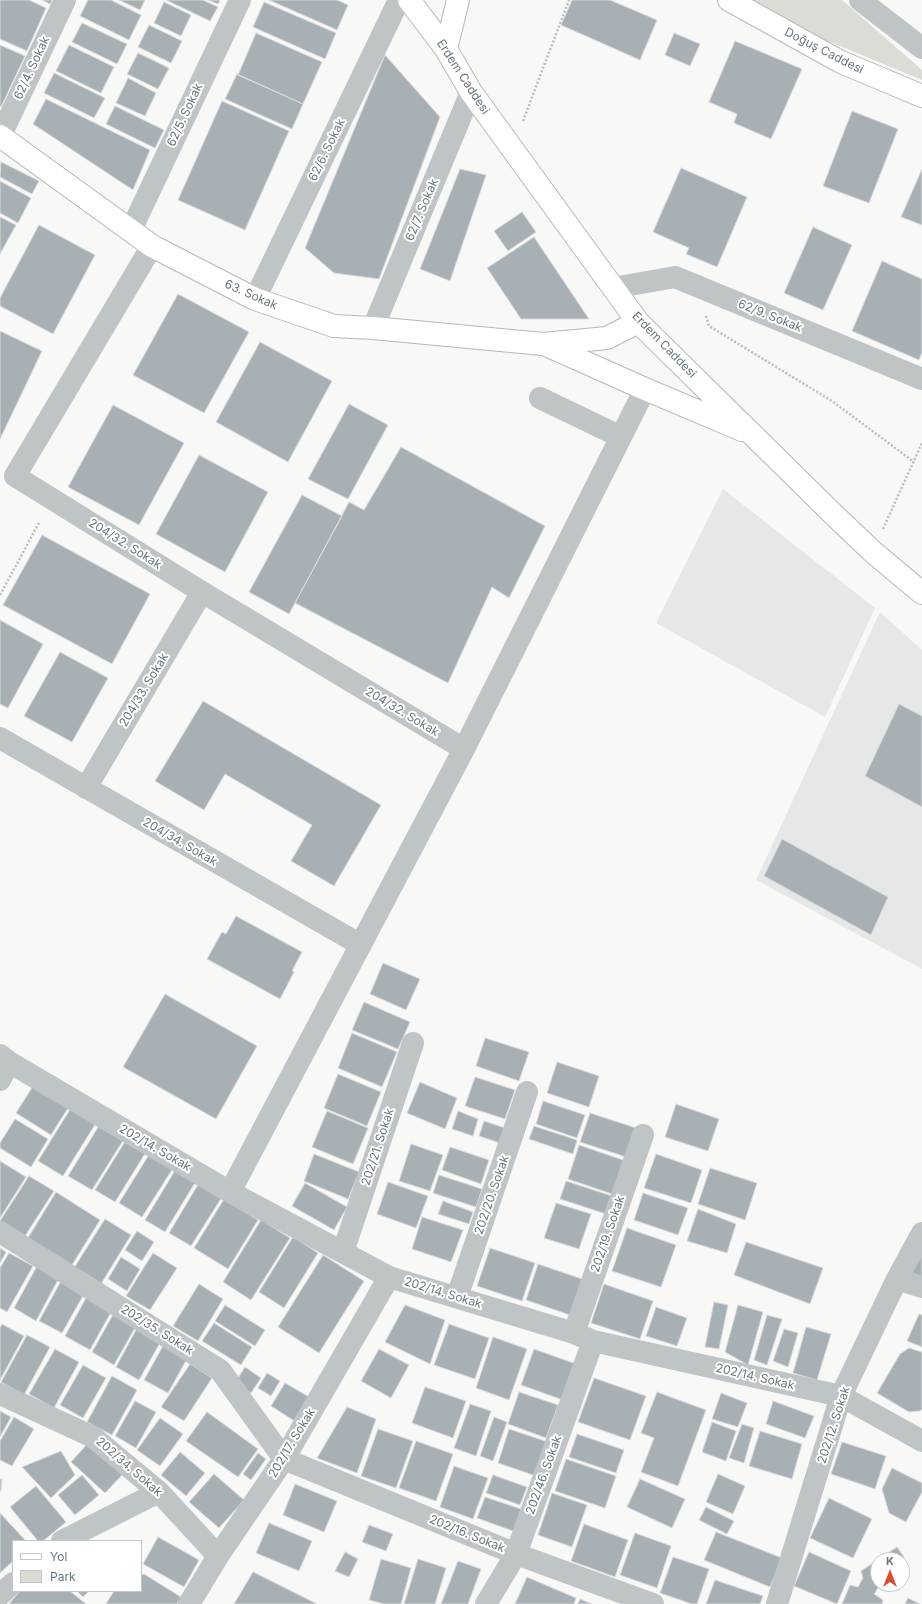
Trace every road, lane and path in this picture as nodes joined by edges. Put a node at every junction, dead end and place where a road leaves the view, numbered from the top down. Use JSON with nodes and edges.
{"nodes":[{"id":1,"x":64,"y":0,"type":"edge"},
{"id":2,"x":240,"y":0,"type":"edge"},
{"id":3,"x":399,"y":0,"type":"edge"},
{"id":4,"x":409,"y":0,"type":"edge"},
{"id":5,"x":458,"y":0,"type":"edge"},
{"id":6,"x":569,"y":0,"type":"edge"},
{"id":7,"x":729,"y":0,"type":"edge"},
{"id":8,"x":860,"y":0,"type":"edge"},
{"id":9,"x":922,"y":48,"type":"edge"},
{"id":10,"x":446,"y":49,"type":"junction"},
{"id":11,"x":471,"y":92,"type":"junction"},
{"id":12,"x":922,"y":96,"type":"edge"},
{"id":13,"x":0,"y":137,"type":"edge"},
{"id":14,"x":512,"y":149,"type":"junction"},
{"id":15,"x":131,"y":230,"type":"junction"},
{"id":16,"x":152,"y":246,"type":"junction"},
{"id":17,"x":698,"y":287,"type":"junction"},
{"id":18,"x":613,"y":288,"type":"junction"},
{"id":19,"x":256,"y":299,"type":"junction"},
{"id":20,"x":638,"y":322,"type":"junction"},
{"id":21,"x":373,"y":328,"type":"junction"},
{"id":22,"x":543,"y":344,"type":"junction"},
{"id":23,"x":922,"y":380,"type":"edge"},
{"id":24,"x":645,"y":389,"type":"junction"},
{"id":25,"x":540,"y":398,"type":"dead end"},
{"id":26,"x":753,"y":434,"type":"junction"},
{"id":27,"x":621,"y":437,"type":"junction"},
{"id":28,"x":922,"y":443,"type":"edge"},
{"id":29,"x":914,"y":462,"type":"junction"},
{"id":30,"x":52,"y":499,"type":"junction"},
{"id":31,"x":873,"y":552,"type":"junction"},
{"id":32,"x":202,"y":592,"type":"junction"},
{"id":33,"x":922,"y":593,"type":"edge"},
{"id":34,"x":0,"y":595,"type":"edge"},
{"id":35,"x":0,"y":738,"type":"edge"},
{"id":36,"x":464,"y":749,"type":"junction"},
{"id":37,"x":86,"y":788,"type":"junction"},
{"id":38,"x":361,"y":945,"type":"junction"},
{"id":39,"x":412,"y":1043,"type":"dead end"},
{"id":40,"x":3,"y":1066,"type":"edge"},
{"id":41,"x":527,"y":1092,"type":"dead end"},
{"id":42,"x":643,"y":1135,"type":"dead end"},
{"id":43,"x":230,"y":1192,"type":"junction"},
{"id":44,"x":0,"y":1232,"type":"edge"},
{"id":45,"x":922,"y":1233,"type":"edge"},
{"id":46,"x":343,"y":1252,"type":"junction"},
{"id":47,"x":389,"y":1277,"type":"junction"},
{"id":48,"x":898,"y":1279,"type":"junction"},
{"id":49,"x":922,"y":1287,"type":"edge"},
{"id":50,"x":457,"y":1297,"type":"junction"},
{"id":51,"x":583,"y":1337,"type":"junction"},
{"id":52,"x":0,"y":1394,"type":"edge"},
{"id":53,"x":841,"y":1396,"type":"junction"},
{"id":54,"x":922,"y":1441,"type":"edge"},
{"id":55,"x":284,"y":1459,"type":"junction"},
{"id":56,"x":159,"y":1492,"type":"junction"},
{"id":57,"x":64,"y":1540,"type":"edge"},
{"id":58,"x":516,"y":1554,"type":"junction"},
{"id":59,"x":218,"y":1556,"type":"junction"},
{"id":60,"x":12,"y":1584,"type":"edge"},
{"id":61,"x":0,"y":1595,"type":"edge"},
{"id":62,"x":780,"y":1602,"type":"edge"},
{"id":63,"x":189,"y":1604,"type":"edge"},
{"id":64,"x":486,"y":1604,"type":"edge"},
{"id":65,"x":653,"y":1604,"type":"edge"}],
"edges":[{"from":1,"to":13,"type":"street","name":"62/4. Sokak"},
{"from":2,"to":15,"type":"street","name":"62/5. Sokak"},
{"from":3,"to":19,"type":"street","name":"62/6. Sokak"},
{"from":4,"to":10,"type":"main road","name":"Erdem Caddesi"},
{"from":5,"to":10,"type":"main road"},
{"from":6,"to":14,"type":"path"},
{"from":7,"to":12,"type":"main road","name":"Doğuş Caddesi"},
{"from":8,"to":9,"type":"street"},
{"from":10,"to":11,"type":"main road","name":"Erdem Caddesi"},
{"from":11,"to":14,"type":"main road","name":"Erdem Caddesi"},
{"from":11,"to":21,"type":"street","name":"62/7. Sokak"},
{"from":13,"to":15,"type":"main road","name":"63. Sokak"},
{"from":14,"to":18,"type":"main road","name":"Erdem Caddesi"},
{"from":15,"to":16,"type":"main road","name":"63. Sokak"},
{"from":16,"to":19,"type":"main road","name":"63. Sokak"},
{"from":16,"to":30,"type":"street","name":"204/32. Sokak"},
{"from":17,"to":18,"type":"street","name":"62/9. Sokak"},
{"from":17,"to":23,"type":"street","name":"62/9. Sokak"},
{"from":17,"to":29,"type":"path"},
{"from":18,"to":20,"type":"main road","name":"Erdem Caddesi"},
{"from":19,"to":21,"type":"main road","name":"63. Sokak"},
{"from":20,"to":22,"type":"main road"},
{"from":20,"to":26,"type":"main road","name":"Erdem Caddesi"},
{"from":21,"to":22,"type":"main road","name":"63. Sokak"},
{"from":22,"to":24,"type":"main road"},
{"from":24,"to":26,"type":"main road"},
{"from":24,"to":27,"type":"street"},
{"from":25,"to":27,"type":"street"},
{"from":26,"to":31,"type":"main road","name":"Erdem Caddesi"},
{"from":27,"to":36,"type":"street"},
{"from":28,"to":29,"type":"path"},
{"from":29,"to":31,"type":"path"},
{"from":30,"to":32,"type":"street","name":"204/32. Sokak"},
{"from":30,"to":34,"type":"path"},
{"from":31,"to":33,"type":"main road","name":"Erdem Caddesi"},
{"from":32,"to":36,"type":"street","name":"204/32. Sokak"},
{"from":32,"to":37,"type":"street","name":"204/33. Sokak"},
{"from":35,"to":37,"type":"street","name":"204/34. Sokak"},
{"from":36,"to":38,"type":"street"},
{"from":37,"to":38,"type":"street","name":"204/34. Sokak"},
{"from":38,"to":43,"type":"street"},
{"from":39,"to":46,"type":"street","name":"202/21. Sokak"},
{"from":40,"to":43,"type":"street","name":"202/14. Sokak"},
{"from":41,"to":50,"type":"street","name":"202/20. Sokak"},
{"from":42,"to":51,"type":"street","name":"202/19. Sokak"},
{"from":43,"to":46,"type":"street","name":"202/14. Sokak"},
{"from":44,"to":55,"type":"street","name":"202/35. Sokak"},
{"from":45,"to":48,"type":"street","name":"202/12. Sokak"},
{"from":46,"to":47,"type":"street","name":"202/14. Sokak"},
{"from":47,"to":50,"type":"street","name":"202/14. Sokak"},
{"from":47,"to":55,"type":"street","name":"202/17. Sokak"},
{"from":48,"to":49,"type":"street"},
{"from":48,"to":53,"type":"street","name":"202/12. Sokak"},
{"from":50,"to":51,"type":"street","name":"202/14. Sokak"},
{"from":51,"to":53,"type":"street","name":"202/14. Sokak"},
{"from":51,"to":58,"type":"street","name":"202/46. Sokak"},
{"from":52,"to":56,"type":"street","name":"202/34. Sokak"},
{"from":53,"to":54,"type":"street","name":"202/14. Sokak"},
{"from":53,"to":62,"type":"street","name":"202/12. Sokak"},
{"from":55,"to":58,"type":"street","name":"202/16. Sokak"},
{"from":55,"to":59,"type":"street","name":"202/17. Sokak"},
{"from":56,"to":57,"type":"street"},
{"from":56,"to":59,"type":"street","name":"202/34. Sokak"},
{"from":58,"to":64,"type":"street","name":"202/46. Sokak"},
{"from":58,"to":65,"type":"street","name":"202/16. Sokak"},
{"from":59,"to":63,"type":"street","name":"202/17. Sokak"},
{"from":60,"to":61,"type":"street"}]}
